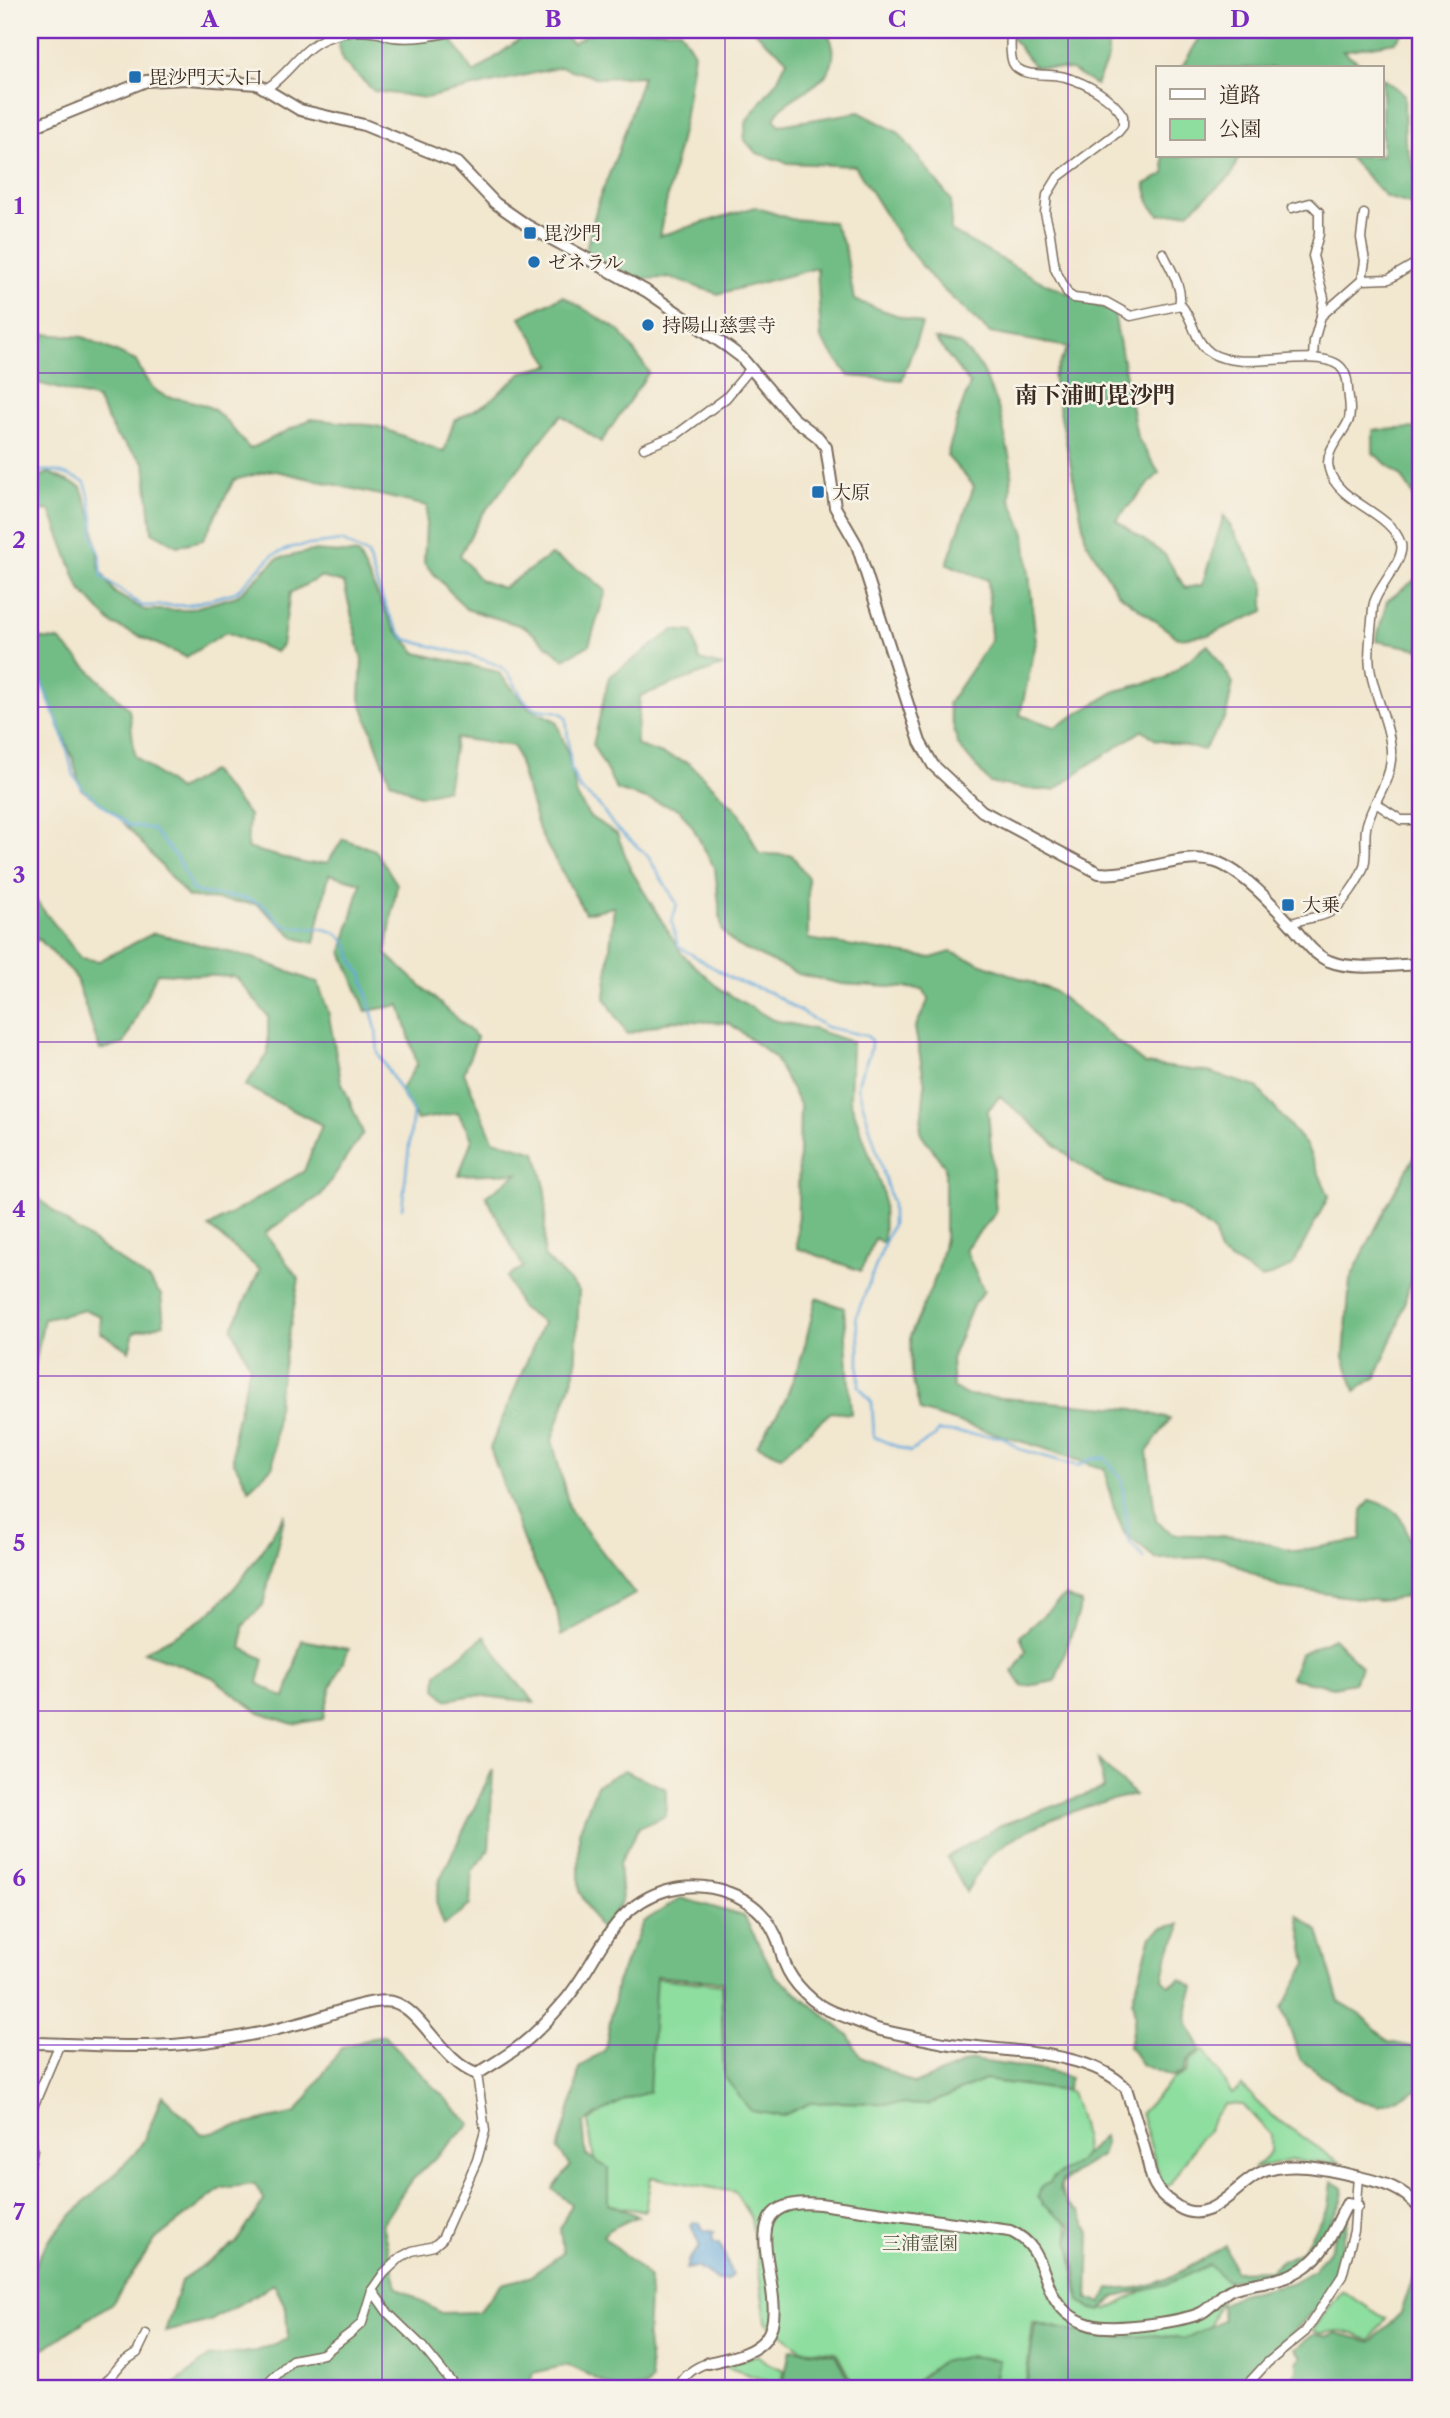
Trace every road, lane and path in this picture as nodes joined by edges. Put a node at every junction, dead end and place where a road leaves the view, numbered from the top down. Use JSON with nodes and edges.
{"nodes":[{"id":1,"x":463,"y":30,"type":"edge"},
{"id":2,"x":1011,"y":30,"type":"edge"},
{"id":3,"x":267,"y":88,"type":"junction"},
{"id":4,"x":30,"y":128,"type":"edge"},
{"id":5,"x":1292,"y":208,"type":"dead end"},
{"id":6,"x":1364,"y":214,"type":"dead end"},
{"id":7,"x":1163,"y":253,"type":"dead end"},
{"id":8,"x":1420,"y":261,"type":"edge"},
{"id":9,"x":1362,"y":280,"type":"junction"},
{"id":10,"x":1179,"y":305,"type":"junction"},
{"id":11,"x":1321,"y":316,"type":"junction"},
{"id":12,"x":1312,"y":358,"type":"junction"},
{"id":13,"x":751,"y":368,"type":"junction"},
{"id":14,"x":644,"y":448,"type":"dead end"},
{"id":15,"x":1377,"y":804,"type":"junction"},
{"id":16,"x":1420,"y":820,"type":"edge"},
{"id":17,"x":1290,"y":925,"type":"junction"},
{"id":18,"x":1420,"y":964,"type":"edge"},
{"id":19,"x":30,"y":2043,"type":"edge"},
{"id":20,"x":60,"y":2043,"type":"junction"},
{"id":21,"x":477,"y":2074,"type":"junction"},
{"id":22,"x":30,"y":2114,"type":"edge"},
{"id":23,"x":30,"y":2129,"type":"edge"},
{"id":24,"x":30,"y":2165,"type":"edge"},
{"id":25,"x":1358,"y":2176,"type":"junction"},
{"id":26,"x":1357,"y":2206,"type":"junction"},
{"id":27,"x":1420,"y":2209,"type":"edge"},
{"id":28,"x":372,"y":2290,"type":"junction"},
{"id":29,"x":146,"y":2334,"type":"dead end"},
{"id":30,"x":708,"y":2363,"type":"joint"},
{"id":31,"x":101,"y":2388,"type":"edge"},
{"id":32,"x":264,"y":2388,"type":"edge"},
{"id":33,"x":456,"y":2388,"type":"edge"},
{"id":34,"x":678,"y":2388,"type":"edge"},
{"id":35,"x":1244,"y":2388,"type":"edge"}],
"edges":[{"from":1,"to":3,"type":"street"},
{"from":2,"to":10,"type":"street"},
{"from":3,"to":4,"type":"street"},
{"from":3,"to":13,"type":"street"},
{"from":5,"to":11,"type":"street"},
{"from":6,"to":9,"type":"street"},
{"from":7,"to":10,"type":"street"},
{"from":8,"to":9,"type":"street"},
{"from":9,"to":11,"type":"street"},
{"from":10,"to":12,"type":"street"},
{"from":11,"to":12,"type":"street"},
{"from":12,"to":15,"type":"street"},
{"from":13,"to":14,"type":"street"},
{"from":13,"to":17,"type":"street"},
{"from":15,"to":16,"type":"street"},
{"from":15,"to":17,"type":"street"},
{"from":17,"to":18,"type":"street"},
{"from":19,"to":20,"type":"street"},
{"from":20,"to":21,"type":"street"},
{"from":20,"to":22,"type":"street"},
{"from":21,"to":25,"type":"street"},
{"from":21,"to":28,"type":"street"},
{"from":23,"to":24,"type":"street"},
{"from":25,"to":26,"type":"street"},
{"from":25,"to":27,"type":"street"},
{"from":26,"to":30,"type":"street"},
{"from":26,"to":35,"type":"street"},
{"from":28,"to":32,"type":"street"},
{"from":28,"to":33,"type":"street"},
{"from":29,"to":31,"type":"street"},
{"from":30,"to":34,"type":"street"}]}
